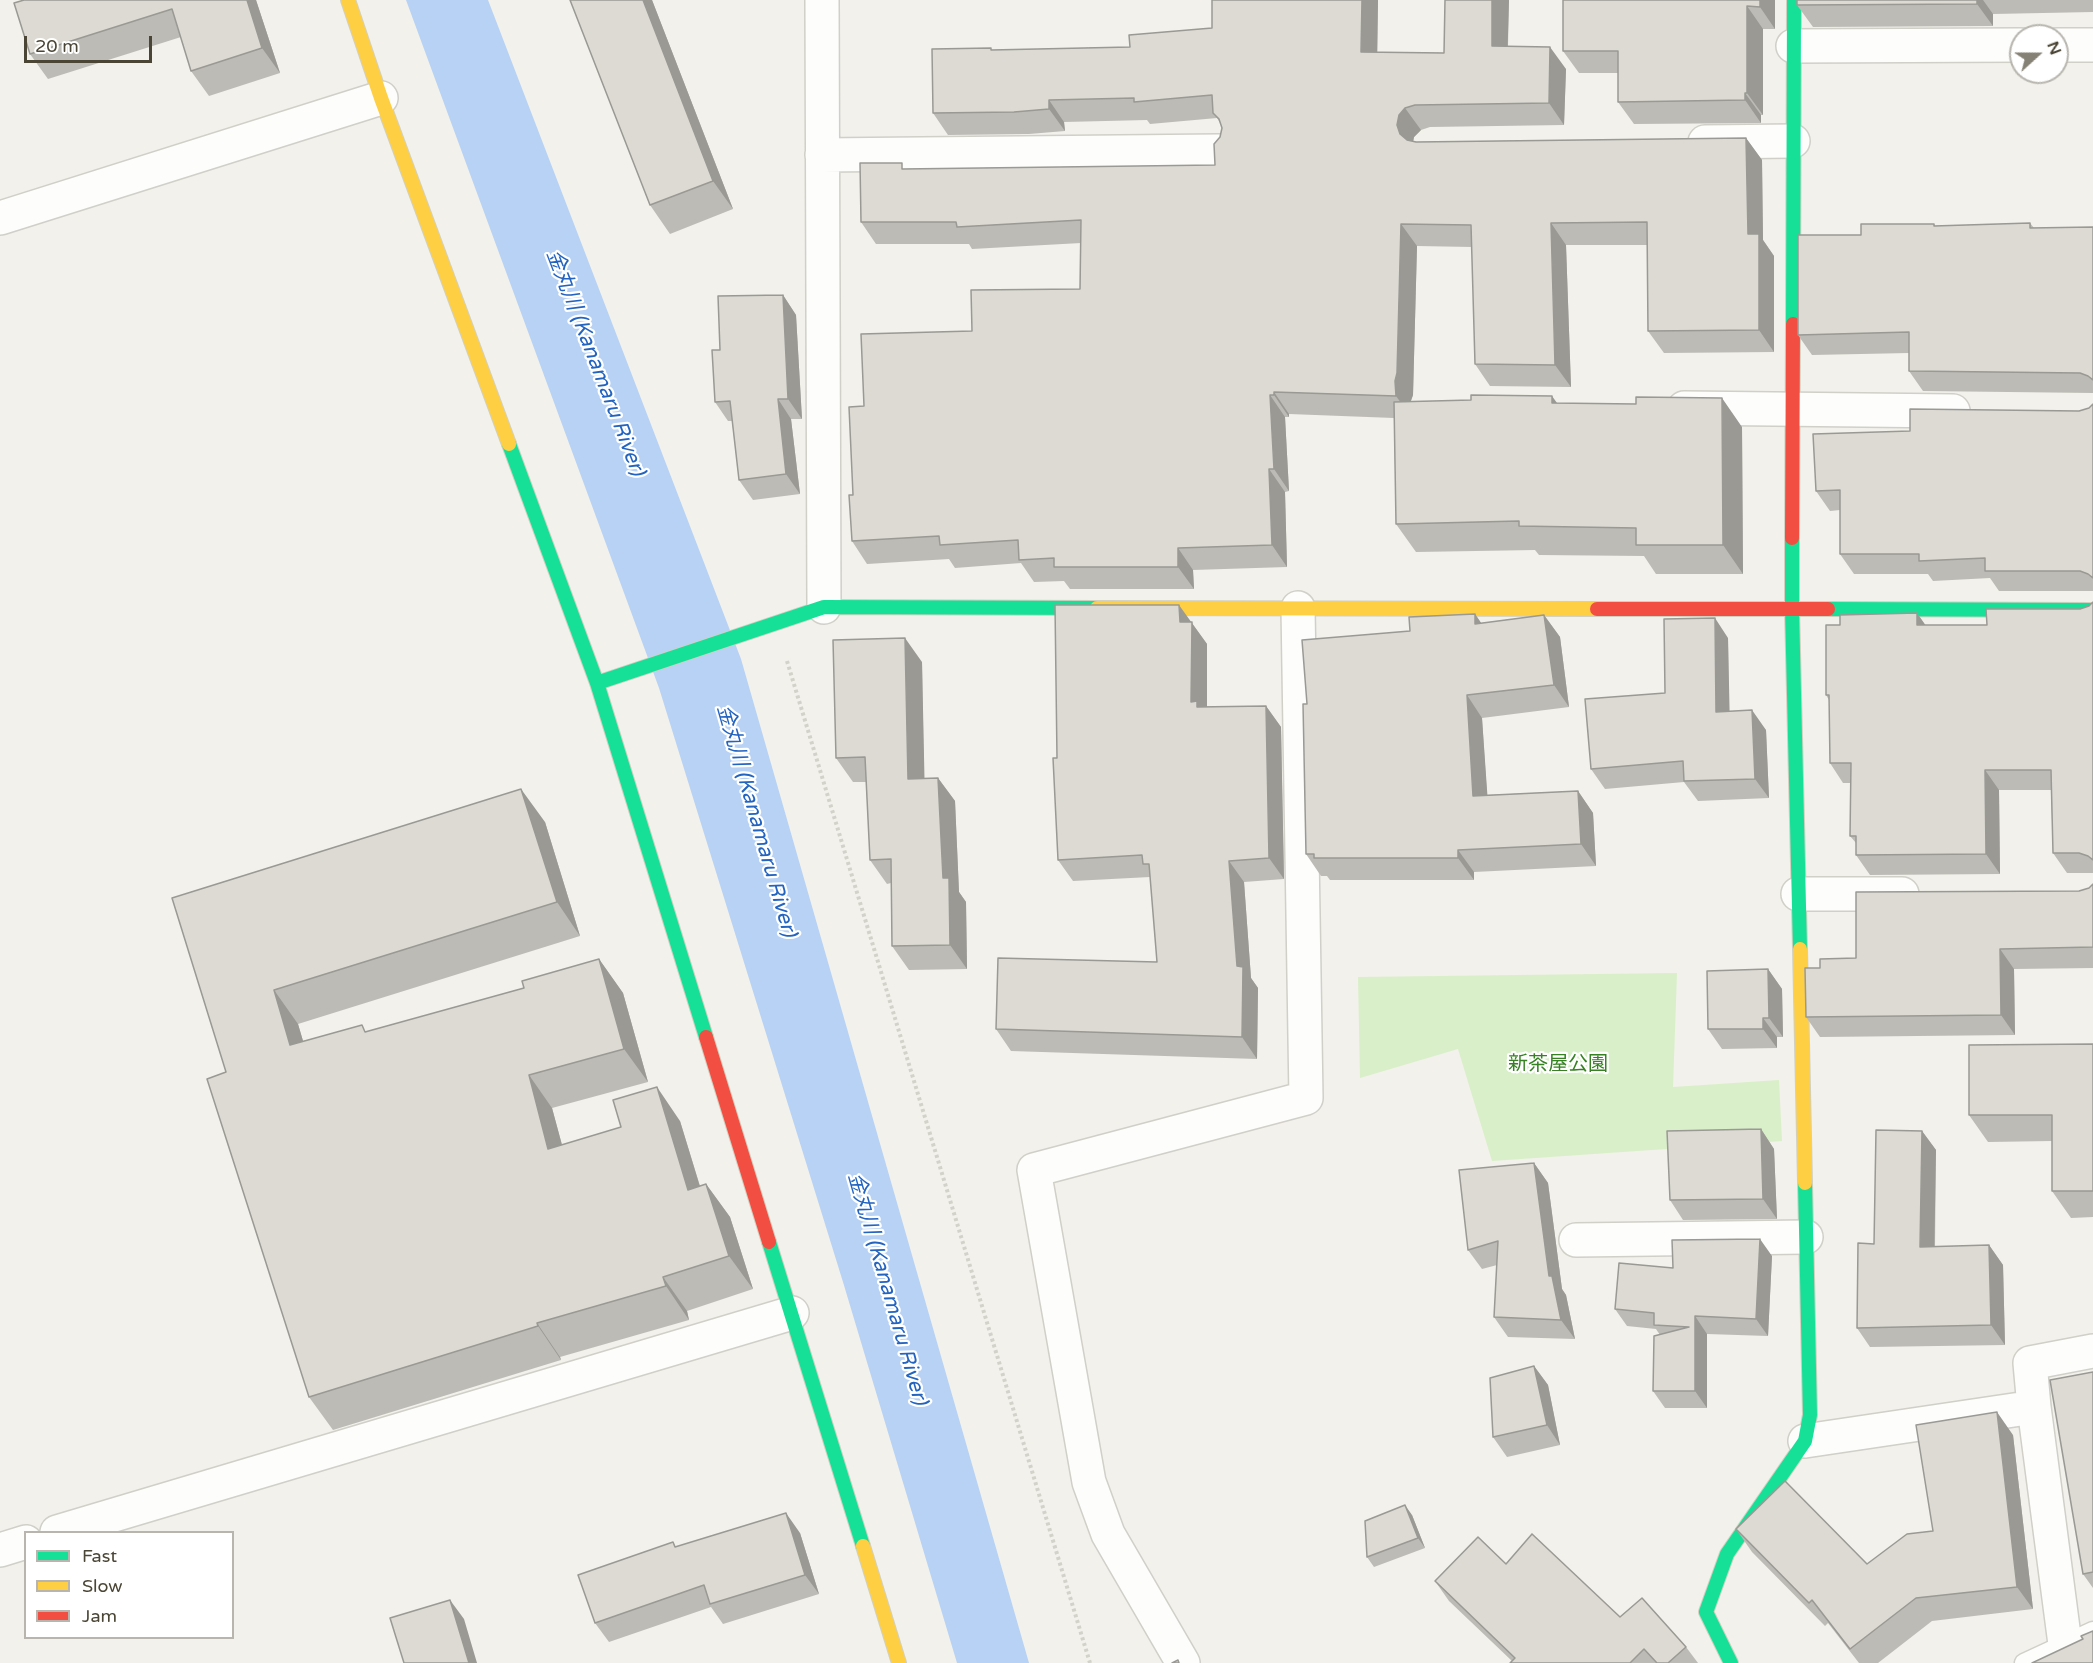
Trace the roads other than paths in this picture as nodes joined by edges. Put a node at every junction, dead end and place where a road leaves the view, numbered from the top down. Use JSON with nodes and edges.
{"nodes":[{"id":1,"x":348,"y":0,"type":"edge"},
{"id":2,"x":822,"y":0,"type":"edge"},
{"id":3,"x":1794,"y":0,"type":"edge"},
{"id":4,"x":2009,"y":45,"type":"edge"},
{"id":5,"x":2069,"y":45,"type":"edge"},
{"id":6,"x":2093,"y":45,"type":"edge"},
{"id":7,"x":1794,"y":46,"type":"junction"},
{"id":8,"x":381,"y":98,"type":"junction"},
{"id":9,"x":1793,"y":141,"type":"junction"},
{"id":10,"x":1677,"y":142,"type":"edge"},
{"id":11,"x":1219,"y":151,"type":"edge"},
{"id":12,"x":822,"y":155,"type":"junction"},
{"id":13,"x":0,"y":218,"type":"edge"},
{"id":14,"x":1652,"y":407,"type":"edge"},
{"id":15,"x":1792,"y":409,"type":"junction"},
{"id":16,"x":1977,"y":411,"type":"edge"},
{"id":17,"x":824,"y":607,"type":"junction"},
{"id":18,"x":1298,"y":608,"type":"junction"},
{"id":19,"x":1792,"y":609,"type":"junction"},
{"id":20,"x":2093,"y":610,"type":"edge"},
{"id":21,"x":597,"y":683,"type":"junction"},
{"id":22,"x":1928,"y":893,"type":"edge"},
{"id":23,"x":1798,"y":894,"type":"junction"},
{"id":24,"x":1806,"y":1237,"type":"junction"},
{"id":25,"x":1576,"y":1240,"type":"dead end"},
{"id":26,"x":792,"y":1313,"type":"junction"},
{"id":27,"x":2093,"y":1351,"type":"edge"},
{"id":28,"x":2034,"y":1407,"type":"junction"},
{"id":29,"x":1805,"y":1441,"type":"junction"},
{"id":30,"x":64,"y":1531,"type":"edge"},
{"id":31,"x":24,"y":1543,"type":"edge"},
{"id":32,"x":0,"y":1550,"type":"edge"},
{"id":33,"x":2079,"y":1637,"type":"edge"},
{"id":34,"x":899,"y":1663,"type":"edge"},
{"id":35,"x":1183,"y":1663,"type":"edge"},
{"id":36,"x":1731,"y":1663,"type":"edge"},
{"id":37,"x":2024,"y":1663,"type":"edge"}],
"edges":[{"from":1,"to":8,"type":"street"},
{"from":2,"to":12,"type":"street"},
{"from":3,"to":7,"type":"street"},
{"from":4,"to":7,"type":"street"},
{"from":5,"to":6,"type":"street"},
{"from":7,"to":9,"type":"street"},
{"from":8,"to":13,"type":"street"},
{"from":8,"to":21,"type":"street"},
{"from":9,"to":10,"type":"street"},
{"from":9,"to":15,"type":"street"},
{"from":11,"to":12,"type":"street"},
{"from":12,"to":17,"type":"street"},
{"from":14,"to":15,"type":"street"},
{"from":15,"to":16,"type":"street"},
{"from":15,"to":19,"type":"street"},
{"from":17,"to":18,"type":"street"},
{"from":17,"to":21,"type":"street"},
{"from":18,"to":19,"type":"street"},
{"from":18,"to":35,"type":"street"},
{"from":19,"to":20,"type":"street"},
{"from":19,"to":23,"type":"street"},
{"from":21,"to":26,"type":"street"},
{"from":22,"to":23,"type":"street"},
{"from":23,"to":24,"type":"street"},
{"from":24,"to":25,"type":"street"},
{"from":24,"to":29,"type":"street"},
{"from":26,"to":30,"type":"street"},
{"from":26,"to":34,"type":"street"},
{"from":27,"to":28,"type":"street"},
{"from":28,"to":29,"type":"street"},
{"from":28,"to":33,"type":"street"},
{"from":29,"to":36,"type":"street"},
{"from":31,"to":32,"type":"street"},
{"from":33,"to":37,"type":"lane"}]}
